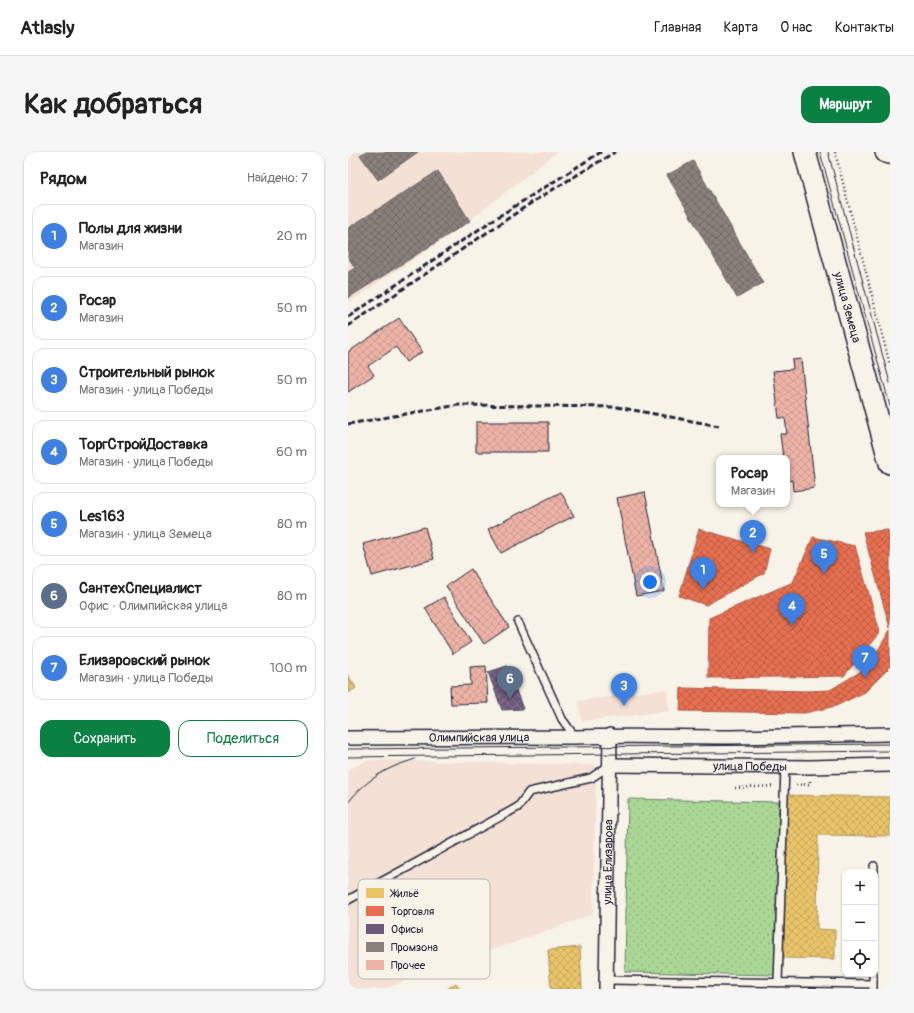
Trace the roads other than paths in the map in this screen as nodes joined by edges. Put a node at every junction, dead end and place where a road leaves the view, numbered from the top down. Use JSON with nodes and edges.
{"nodes":[{"id":1,"x":805,"y":152,"type":"edge"},
{"id":2,"x":886,"y":152,"type":"edge"},
{"id":3,"x":890,"y":153,"type":"edge"},
{"id":4,"x":890,"y":460,"type":"edge"},
{"id":5,"x":518,"y":622,"type":"dead end"},
{"id":6,"x":890,"y":734,"type":"edge"},
{"id":7,"x":610,"y":735,"type":"junction"},
{"id":8,"x":575,"y":737,"type":"junction"},
{"id":9,"x":348,"y":738,"type":"edge"},
{"id":10,"x":610,"y":765,"type":"junction"},
{"id":11,"x":890,"y":765,"type":"edge"},
{"id":12,"x":785,"y":766,"type":"junction"},
{"id":13,"x":386,"y":879,"type":"edge"},
{"id":14,"x":358,"y":895,"type":"edge"},
{"id":15,"x":348,"y":900,"type":"edge"},
{"id":16,"x":874,"y":977,"type":"edge"},
{"id":17,"x":778,"y":983,"type":"junction"},
{"id":18,"x":606,"y":984,"type":"edge"},
{"id":19,"x":873,"y":987,"type":"edge"}],
"edges":[{"from":1,"to":4,"type":"main road","name":"улица Земеца"},
{"from":2,"to":3,"type":"main road"},
{"from":5,"to":8,"type":"lane"},
{"from":6,"to":7,"type":"street"},
{"from":7,"to":8,"type":"street","name":"Олимпийская улица"},
{"from":7,"to":10,"type":"street","name":"улица Елизарова"},
{"from":8,"to":9,"type":"street","name":"Олимпийская улица"},
{"from":10,"to":12,"type":"street","name":"улица Победы"},
{"from":10,"to":13,"type":"lane"},
{"from":10,"to":18,"type":"street","name":"улица Елизарова"},
{"from":11,"to":12,"type":"street","name":"улица Победы"},
{"from":12,"to":17,"type":"lane"},
{"from":14,"to":15,"type":"lane"},
{"from":16,"to":19,"type":"lane"},
{"from":17,"to":18,"type":"lane"},
{"from":17,"to":19,"type":"lane"}]}
